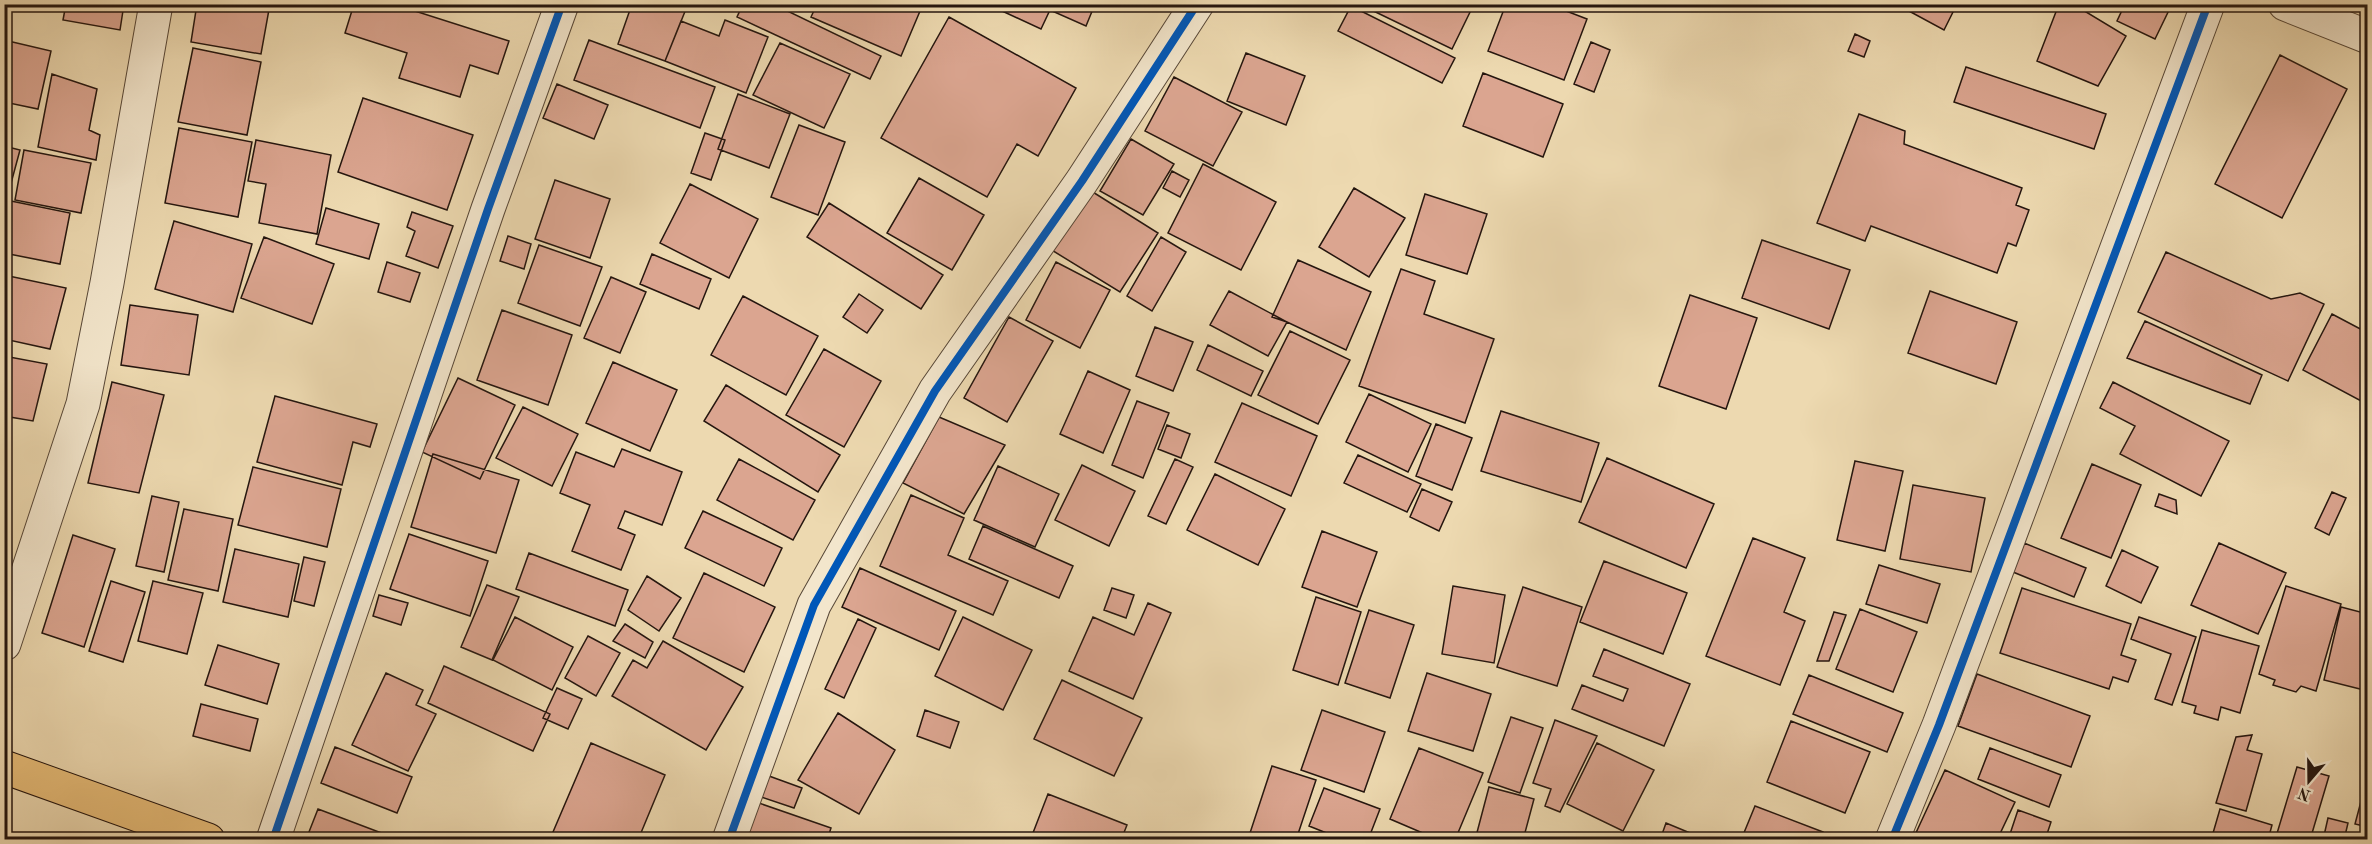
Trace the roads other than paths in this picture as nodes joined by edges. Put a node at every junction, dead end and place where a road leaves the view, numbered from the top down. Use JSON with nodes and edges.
{"nodes":[{"id":1,"x":156,"y":4,"type":"edge"},
{"id":2,"x":562,"y":4,"type":"edge"},
{"id":3,"x":1197,"y":4,"type":"edge"},
{"id":4,"x":2208,"y":4,"type":"edge"},
{"id":5,"x":2285,"y":4,"type":"edge"},
{"id":6,"x":2367,"y":37,"type":"edge"},
{"id":7,"x":4,"y":644,"type":"edge"},
{"id":8,"x":4,"y":767,"type":"edge"},
{"id":9,"x":208,"y":840,"type":"edge"},
{"id":10,"x":273,"y":840,"type":"edge"},
{"id":11,"x":729,"y":840,"type":"edge"},
{"id":12,"x":1892,"y":840,"type":"edge"}],
"edges":[{"from":1,"to":7,"type":"street"},
{"from":2,"to":10,"type":"street"},
{"from":3,"to":11,"type":"street"},
{"from":4,"to":12,"type":"street"},
{"from":5,"to":6,"type":"street"},
{"from":8,"to":9,"type":"main road"}]}
